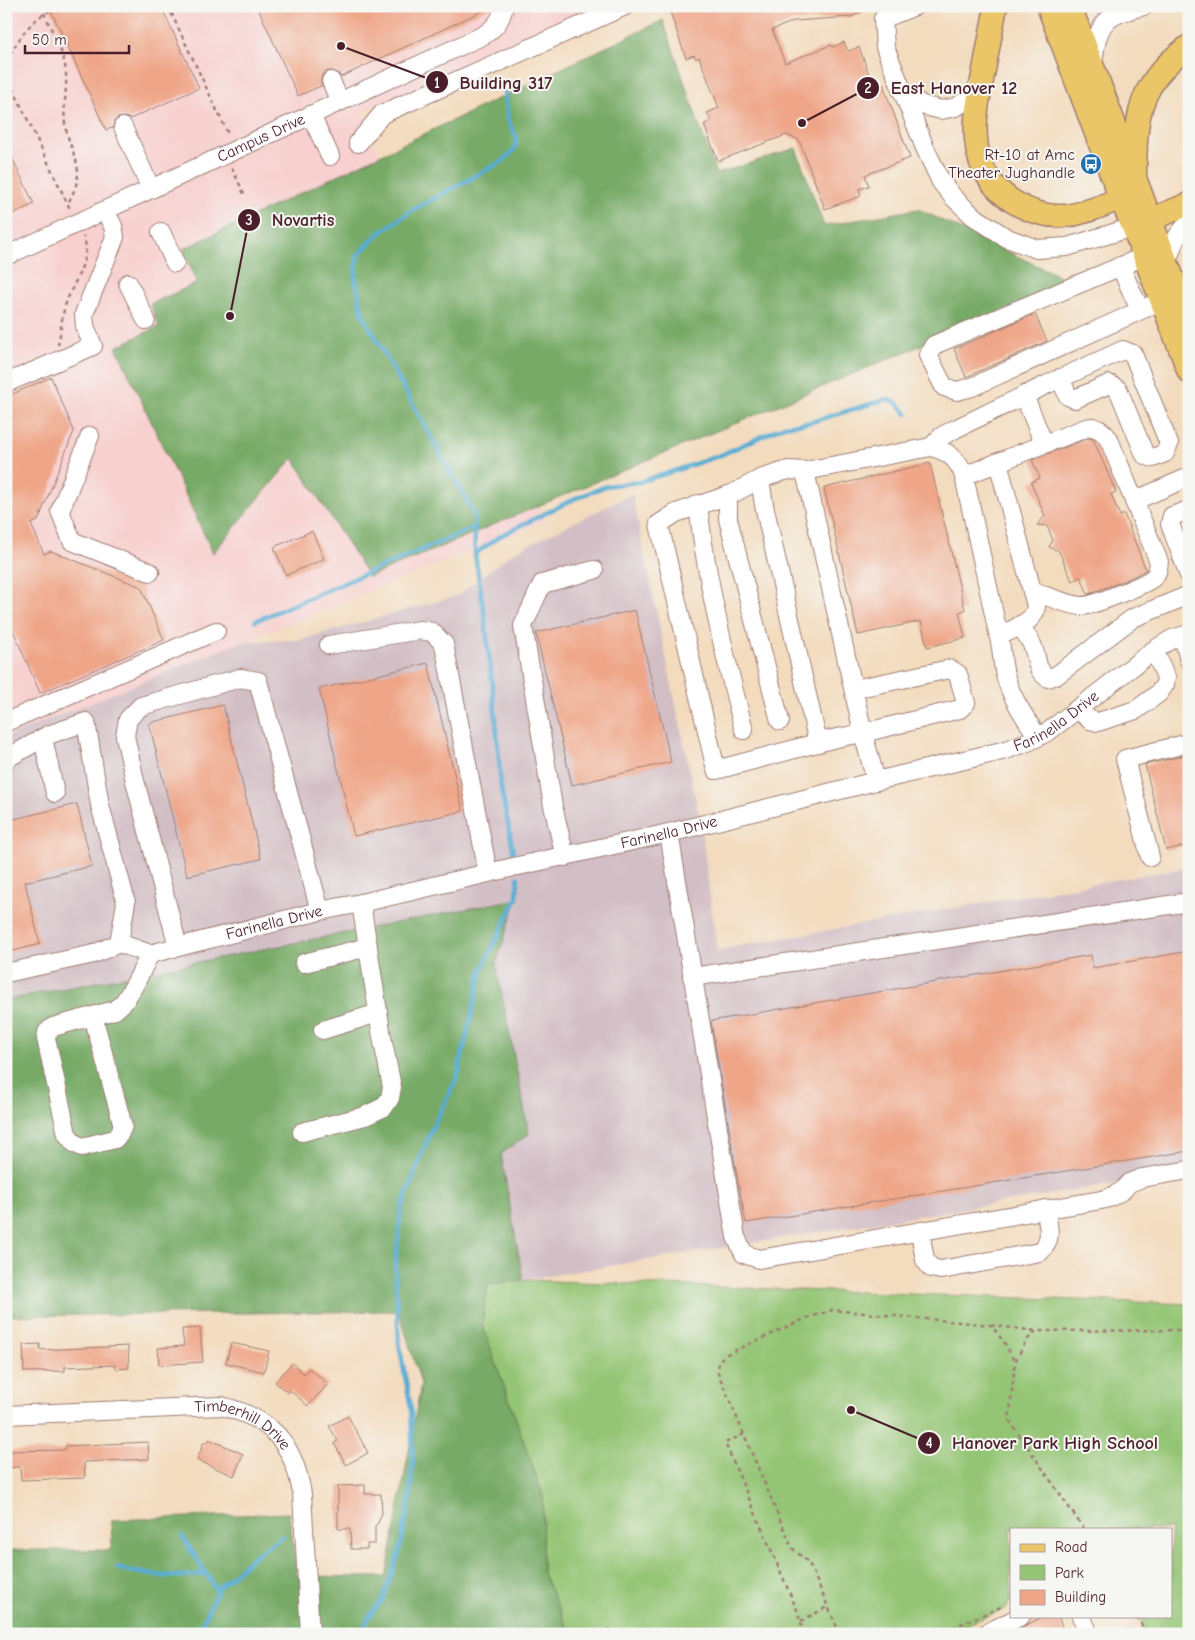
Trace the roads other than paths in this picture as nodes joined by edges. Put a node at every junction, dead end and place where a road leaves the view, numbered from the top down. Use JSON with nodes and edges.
{"nodes":[{"id":1,"x":504,"y":6,"type":"edge"},
{"id":2,"x":625,"y":6,"type":"edge"},
{"id":3,"x":915,"y":6,"type":"edge"},
{"id":4,"x":996,"y":6,"type":"edge"},
{"id":5,"x":1048,"y":6,"type":"edge"},
{"id":6,"x":1070,"y":6,"type":"edge"},
{"id":7,"x":1144,"y":6,"type":"edge"},
{"id":8,"x":882,"y":13,"type":"edge"},
{"id":9,"x":1189,"y":46,"type":"edge"},
{"id":10,"x":1092,"y":65,"type":"junction"},
{"id":11,"x":983,"y":78,"type":"junction"},
{"id":12,"x":331,"y":81,"type":"dead end"},
{"id":13,"x":901,"y":90,"type":"junction"},
{"id":14,"x":340,"y":102,"type":"junction"},
{"id":15,"x":310,"y":115,"type":"junction"},
{"id":16,"x":122,"y":127,"type":"dead end"},
{"id":17,"x":358,"y":143,"type":"dead end"},
{"id":18,"x":330,"y":156,"type":"dead end"},
{"id":19,"x":1135,"y":177,"type":"junction"},
{"id":20,"x":151,"y":189,"type":"junction"},
{"id":21,"x":1120,"y":197,"type":"junction"},
{"id":22,"x":1189,"y":204,"type":"edge"},
{"id":23,"x":106,"y":211,"type":"junction"},
{"id":24,"x":1142,"y":223,"type":"junction"},
{"id":25,"x":1189,"y":223,"type":"edge"},
{"id":26,"x":161,"y":232,"type":"dead end"},
{"id":27,"x":6,"y":256,"type":"edge"},
{"id":28,"x":1145,"y":256,"type":"junction"},
{"id":29,"x":175,"y":263,"type":"dead end"},
{"id":30,"x":1120,"y":266,"type":"junction"},
{"id":31,"x":1173,"y":281,"type":"edge"},
{"id":32,"x":128,"y":283,"type":"dead end"},
{"id":33,"x":1140,"y":310,"type":"junction"},
{"id":34,"x":146,"y":320,"type":"dead end"},
{"id":35,"x":1189,"y":321,"type":"edge"},
{"id":36,"x":1189,"y":372,"type":"edge"},
{"id":37,"x":1060,"y":378,"type":"junction"},
{"id":38,"x":6,"y":384,"type":"edge"},
{"id":39,"x":1024,"y":395,"type":"junction"},
{"id":40,"x":90,"y":436,"type":"dead end"},
{"id":41,"x":1044,"y":444,"type":"junction"},
{"id":42,"x":931,"y":448,"type":"junction"},
{"id":43,"x":998,"y":462,"type":"junction"},
{"id":44,"x":805,"y":471,"type":"junction"},
{"id":45,"x":964,"y":476,"type":"junction"},
{"id":46,"x":1189,"y":477,"type":"edge"},
{"id":47,"x":760,"y":479,"type":"junction"},
{"id":48,"x":728,"y":495,"type":"junction"},
{"id":49,"x":1134,"y":500,"type":"junction"},
{"id":50,"x":698,"y":504,"type":"junction"},
{"id":51,"x":1189,"y":510,"type":"edge"},
{"id":52,"x":594,"y":570,"type":"dead end"},
{"id":53,"x":150,"y":572,"type":"dead end"},
{"id":54,"x":1189,"y":575,"type":"edge"},
{"id":55,"x":1032,"y":591,"type":"junction"},
{"id":56,"x":1189,"y":595,"type":"edge"},
{"id":57,"x":1020,"y":625,"type":"junction"},
{"id":58,"x":216,"y":631,"type":"dead end"},
{"id":59,"x":1186,"y":635,"type":"edge"},
{"id":60,"x":999,"y":637,"type":"junction"},
{"id":61,"x":329,"y":645,"type":"dead end"},
{"id":62,"x":1154,"y":650,"type":"junction"},
{"id":63,"x":1189,"y":660,"type":"edge"},
{"id":64,"x":854,"y":689,"type":"junction"},
{"id":65,"x":1077,"y":709,"type":"junction"},
{"id":66,"x":780,"y":721,"type":"dead end"},
{"id":67,"x":6,"y":722,"type":"edge"},
{"id":68,"x":744,"y":730,"type":"dead end"},
{"id":69,"x":863,"y":733,"type":"junction"},
{"id":70,"x":1038,"y":737,"type":"junction"},
{"id":71,"x":43,"y":738,"type":"junction"},
{"id":72,"x":818,"y":743,"type":"junction"},
{"id":73,"x":1189,"y":743,"type":"edge"},
{"id":74,"x":6,"y":759,"type":"edge"},
{"id":75,"x":876,"y":781,"type":"junction"},
{"id":76,"x":55,"y":793,"type":"dead end"},
{"id":77,"x":670,"y":833,"type":"junction"},
{"id":78,"x":565,"y":856,"type":"junction"},
{"id":79,"x":1150,"y":857,"type":"dead end"},
{"id":80,"x":488,"y":873,"type":"junction"},
{"id":81,"x":1189,"y":902,"type":"edge"},
{"id":82,"x":361,"y":903,"type":"junction"},
{"id":83,"x":320,"y":911,"type":"junction"},
{"id":84,"x":119,"y":943,"type":"junction"},
{"id":85,"x":368,"y":946,"type":"junction"},
{"id":86,"x":178,"y":947,"type":"junction"},
{"id":87,"x":150,"y":954,"type":"junction"},
{"id":88,"x":304,"y":963,"type":"dead end"},
{"id":89,"x":6,"y":973,"type":"edge"},
{"id":90,"x":692,"y":977,"type":"junction"},
{"id":91,"x":378,"y":1013,"type":"junction"},
{"id":92,"x":93,"y":1016,"type":"junction"},
{"id":93,"x":323,"y":1030,"type":"dead end"},
{"id":94,"x":302,"y":1132,"type":"dead end"},
{"id":95,"x":1189,"y":1170,"type":"edge"},
{"id":96,"x":1045,"y":1209,"type":"junction"},
{"id":97,"x":920,"y":1231,"type":"junction"},
{"id":98,"x":6,"y":1415,"type":"edge"},
{"id":99,"x":1017,"y":1618,"type":"edge"},
{"id":100,"x":1082,"y":1618,"type":"edge"},
{"id":101,"x":310,"y":1634,"type":"edge"},
{"id":102,"x":985,"y":1634,"type":"edge"},
{"id":103,"x":1089,"y":1634,"type":"edge"}],
"edges":[{"from":1,"to":14,"type":"street","name":"Campus Drive"},
{"from":2,"to":17,"type":"street"},
{"from":3,"to":8,"type":"street"},
{"from":4,"to":11,"type":"main road"},
{"from":5,"to":21,"type":"main road"},
{"from":6,"to":10,"type":"main road"},
{"from":7,"to":10,"type":"street"},
{"from":8,"to":13,"type":"street"},
{"from":9,"to":19,"type":"main road"},
{"from":10,"to":19,"type":"main road"},
{"from":11,"to":13,"type":"street"},
{"from":11,"to":21,"type":"main road"},
{"from":12,"to":14,"type":"street"},
{"from":13,"to":24,"type":"street"},
{"from":14,"to":15,"type":"street","name":"Campus Drive"},
{"from":15,"to":18,"type":"street"},
{"from":15,"to":20,"type":"street","name":"Campus Drive"},
{"from":16,"to":20,"type":"street"},
{"from":19,"to":21,"type":"main road"},
{"from":19,"to":24,"type":"main road"},
{"from":20,"to":23,"type":"street","name":"Campus Drive"},
{"from":21,"to":24,"type":"main road"},
{"from":22,"to":24,"type":"main road"},
{"from":23,"to":27,"type":"street","name":"Campus Drive"},
{"from":23,"to":38,"type":"street"},
{"from":24,"to":28,"type":"main road"},
{"from":24,"to":31,"type":"main road"},
{"from":25,"to":31,"type":"street"},
{"from":26,"to":29,"type":"street"},
{"from":28,"to":30,"type":"street"},
{"from":28,"to":31,"type":"main road"},
{"from":30,"to":33,"type":"street"},
{"from":30,"to":33,"type":"street"},
{"from":31,"to":33,"type":"street"},
{"from":31,"to":35,"type":"main road"},
{"from":31,"to":36,"type":"main road"},
{"from":32,"to":34,"type":"street"},
{"from":37,"to":37,"type":"street"},
{"from":37,"to":39,"type":"street"},
{"from":39,"to":41,"type":"street"},
{"from":39,"to":42,"type":"street"},
{"from":40,"to":53,"type":"street"},
{"from":41,"to":43,"type":"street"},
{"from":41,"to":49,"type":"street"},
{"from":42,"to":44,"type":"street"},
{"from":42,"to":45,"type":"street"},
{"from":43,"to":45,"type":"street"},
{"from":43,"to":55,"type":"street"},
{"from":44,"to":47,"type":"street"},
{"from":44,"to":64,"type":"street"},
{"from":45,"to":60,"type":"street"},
{"from":46,"to":49,"type":"street"},
{"from":47,"to":48,"type":"street"},
{"from":47,"to":72,"type":"street"},
{"from":48,"to":50,"type":"street"},
{"from":48,"to":66,"type":"street"},
{"from":49,"to":55,"type":"street"},
{"from":50,"to":68,"type":"street"},
{"from":50,"to":72,"type":"street"},
{"from":51,"to":54,"type":"street"},
{"from":52,"to":78,"type":"street"},
{"from":55,"to":57,"type":"street"},
{"from":56,"to":57,"type":"street"},
{"from":57,"to":60,"type":"street"},
{"from":58,"to":67,"type":"street"},
{"from":59,"to":62,"type":"street","name":"Farinella Drive"},
{"from":59,"to":63,"type":"street"},
{"from":60,"to":70,"type":"street"},
{"from":61,"to":80,"type":"street"},
{"from":62,"to":65,"type":"street","name":"Farinella Drive"},
{"from":62,"to":65,"type":"street"},
{"from":64,"to":69,"type":"street"},
{"from":64,"to":69,"type":"street"},
{"from":65,"to":70,"type":"street","name":"Farinella Drive"},
{"from":69,"to":72,"type":"street"},
{"from":69,"to":75,"type":"street"},
{"from":70,"to":75,"type":"street","name":"Farinella Drive"},
{"from":71,"to":74,"type":"street"},
{"from":71,"to":76,"type":"street"},
{"from":71,"to":84,"type":"street"},
{"from":73,"to":79,"type":"street"},
{"from":75,"to":77,"type":"street","name":"Farinella Drive"},
{"from":77,"to":78,"type":"street","name":"Farinella Drive"},
{"from":77,"to":90,"type":"street"},
{"from":78,"to":80,"type":"street","name":"Farinella Drive"},
{"from":80,"to":82,"type":"street","name":"Farinella Drive"},
{"from":81,"to":90,"type":"street"},
{"from":82,"to":83,"type":"street","name":"Farinella Drive"},
{"from":82,"to":85,"type":"street"},
{"from":83,"to":86,"type":"street","name":"Farinella Drive"},
{"from":83,"to":86,"type":"street"},
{"from":84,"to":87,"type":"street"},
{"from":84,"to":89,"type":"street"},
{"from":85,"to":88,"type":"street"},
{"from":85,"to":91,"type":"street"},
{"from":86,"to":87,"type":"street","name":"Farinella Drive"},
{"from":87,"to":92,"type":"street"},
{"from":90,"to":97,"type":"street"},
{"from":91,"to":93,"type":"street"},
{"from":91,"to":94,"type":"street"},
{"from":92,"to":92,"type":"street"},
{"from":95,"to":96,"type":"street"},
{"from":96,"to":97,"type":"street"},
{"from":96,"to":97,"type":"street"},
{"from":98,"to":101,"type":"street","name":"Timberhill Drive"},
{"from":99,"to":102,"type":"street"},
{"from":100,"to":103,"type":"street"}]}
